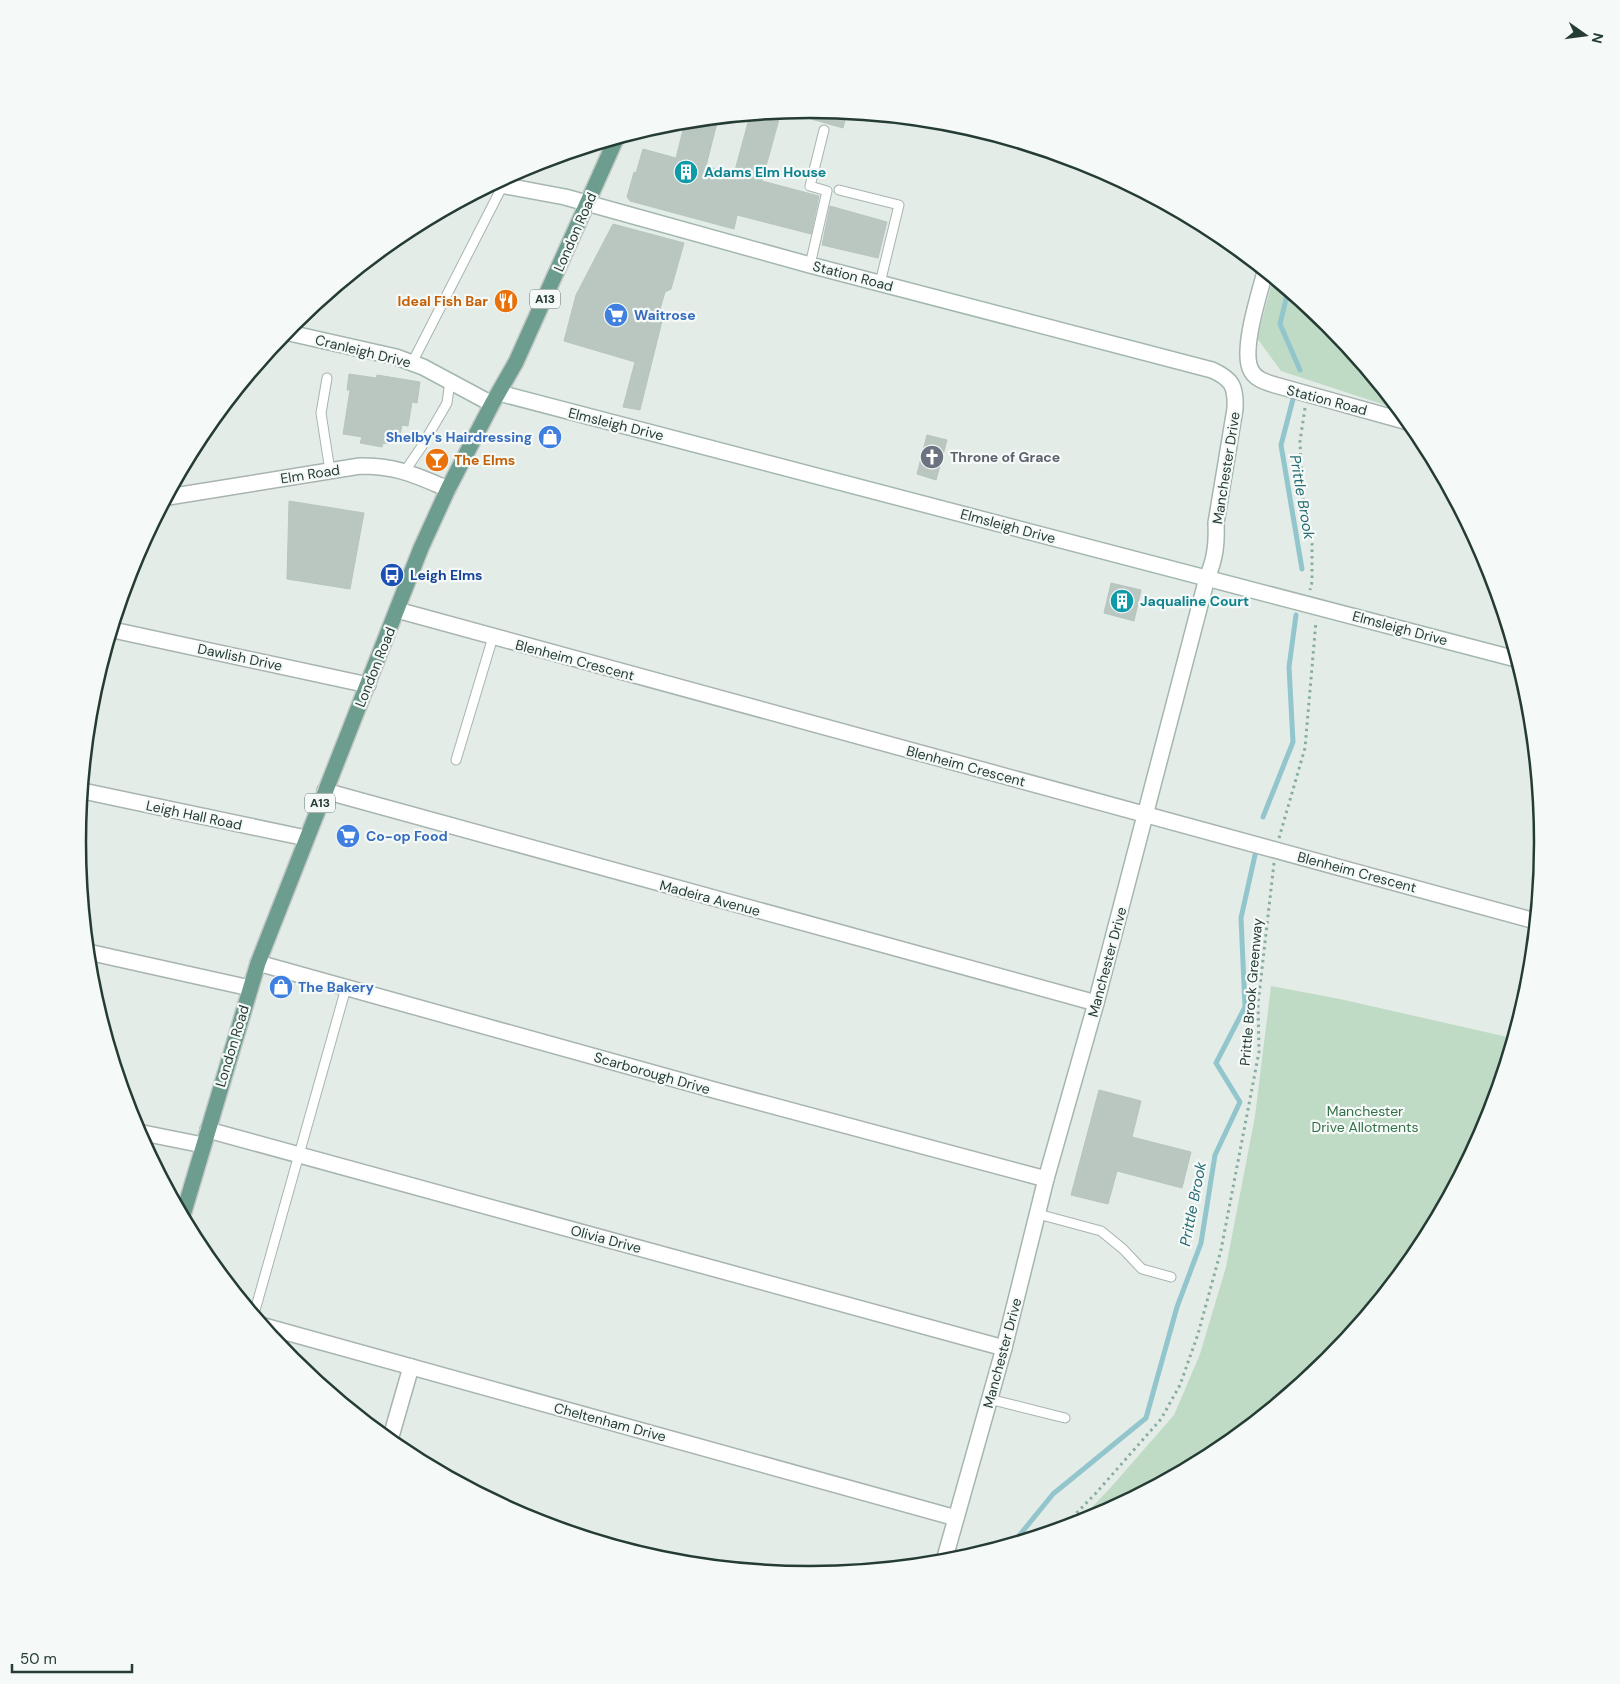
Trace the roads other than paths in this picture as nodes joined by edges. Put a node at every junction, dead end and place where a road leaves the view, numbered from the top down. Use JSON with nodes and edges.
{"nodes":[{"id":1,"x":824,"y":130,"type":"dead end"},
{"id":2,"x":613,"y":146,"type":"edge"},
{"id":3,"x":505,"y":186,"type":"edge"},
{"id":4,"x":497,"y":190,"type":"edge"},
{"id":5,"x":839,"y":190,"type":"dead end"},
{"id":6,"x":588,"y":204,"type":"junction"},
{"id":7,"x":810,"y":265,"type":"junction"},
{"id":8,"x":1263,"y":278,"type":"edge"},
{"id":9,"x":880,"y":283,"type":"junction"},
{"id":10,"x":294,"y":334,"type":"edge"},
{"id":11,"x":412,"y":363,"type":"junction"},
{"id":12,"x":1212,"y":370,"type":"joint"},
{"id":13,"x":327,"y":378,"type":"dead end"},
{"id":14,"x":450,"y":381,"type":"junction"},
{"id":15,"x":496,"y":398,"type":"junction"},
{"id":16,"x":1397,"y":419,"type":"edge"},
{"id":17,"x":330,"y":471,"type":"junction"},
{"id":18,"x":405,"y":471,"type":"junction"},
{"id":19,"x":448,"y":489,"type":"junction"},
{"id":20,"x":175,"y":496,"type":"edge"},
{"id":21,"x":1207,"y":578,"type":"junction"},
{"id":22,"x":398,"y":610,"type":"junction"},
{"id":23,"x":118,"y":631,"type":"edge"},
{"id":24,"x":493,"y":637,"type":"junction"},
{"id":25,"x":1510,"y":657,"type":"edge"},
{"id":26,"x":368,"y":685,"type":"junction"},
{"id":27,"x":456,"y":760,"type":"dead end"},
{"id":28,"x":88,"y":792,"type":"edge"},
{"id":29,"x":325,"y":792,"type":"junction"},
{"id":30,"x":1145,"y":815,"type":"junction"},
{"id":31,"x":306,"y":838,"type":"junction"},
{"id":32,"x":1529,"y":919,"type":"edge"},
{"id":33,"x":95,"y":954,"type":"edge"},
{"id":34,"x":258,"y":963,"type":"junction"},
{"id":35,"x":250,"y":988,"type":"junction"},
{"id":36,"x":346,"y":988,"type":"junction"},
{"id":37,"x":1096,"y":1003,"type":"junction"},
{"id":38,"x":208,"y":1130,"type":"junction"},
{"id":39,"x":148,"y":1134,"type":"edge"},
{"id":40,"x":203,"y":1145,"type":"junction"},
{"id":41,"x":299,"y":1155,"type":"junction"},
{"id":42,"x":1046,"y":1179,"type":"junction"},
{"id":43,"x":185,"y":1207,"type":"edge"},
{"id":44,"x":1038,"y":1214,"type":"junction"},
{"id":45,"x":1171,"y":1277,"type":"dead end"},
{"id":46,"x":256,"y":1307,"type":"edge"},
{"id":47,"x":275,"y":1329,"type":"edge"},
{"id":48,"x":1004,"y":1348,"type":"junction"},
{"id":49,"x":410,"y":1367,"type":"junction"},
{"id":50,"x":989,"y":1399,"type":"junction"},
{"id":51,"x":1065,"y":1418,"type":"dead end"},
{"id":52,"x":392,"y":1433,"type":"edge"},
{"id":53,"x":956,"y":1518,"type":"junction"},
{"id":54,"x":946,"y":1553,"type":"edge"}],
"edges":[{"from":1,"to":7,"type":"lane"},
{"from":2,"to":6,"type":"main road","name":"London Road","number":"A13"},
{"from":3,"to":6,"type":"street","name":"Station Road"},
{"from":4,"to":11,"type":"lane"},
{"from":5,"to":9,"type":"lane"},
{"from":6,"to":7,"type":"street","name":"Station Road"},
{"from":6,"to":15,"type":"main road","name":"London Road","number":"A13"},
{"from":7,"to":9,"type":"street","name":"Station Road"},
{"from":8,"to":16,"type":"street","name":"Station Road"},
{"from":9,"to":12,"type":"street","name":"Station Road"},
{"from":10,"to":11,"type":"street","name":"Cranleigh Drive"},
{"from":11,"to":14,"type":"street","name":"Cranleigh Drive"},
{"from":12,"to":21,"type":"street","name":"Manchester Drive"},
{"from":13,"to":17,"type":"lane"},
{"from":14,"to":15,"type":"street","name":"Cranleigh Drive"},
{"from":14,"to":18,"type":"lane"},
{"from":15,"to":19,"type":"main road","name":"London Road","number":"A13"},
{"from":15,"to":21,"type":"street","name":"Elmsleigh Drive"},
{"from":17,"to":18,"type":"street","name":"Elm Road"},
{"from":17,"to":20,"type":"street","name":"Elm Road"},
{"from":18,"to":19,"type":"street","name":"Elm Road"},
{"from":19,"to":22,"type":"main road","name":"London Road","number":"A13"},
{"from":21,"to":25,"type":"street","name":"Elmsleigh Drive"},
{"from":21,"to":30,"type":"street","name":"Manchester Drive"},
{"from":22,"to":24,"type":"street","name":"Blenheim Crescent"},
{"from":22,"to":26,"type":"main road","name":"London Road","number":"A13"},
{"from":23,"to":26,"type":"street","name":"Dawlish Drive"},
{"from":24,"to":27,"type":"lane"},
{"from":24,"to":30,"type":"street","name":"Blenheim Crescent"},
{"from":26,"to":29,"type":"main road","name":"London Road","number":"A13"},
{"from":28,"to":31,"type":"street","name":"Leigh Hall Road"},
{"from":29,"to":31,"type":"main road","name":"London Road","number":"A13"},
{"from":29,"to":37,"type":"street","name":"Madeira Avenue"},
{"from":30,"to":32,"type":"street","name":"Blenheim Crescent"},
{"from":30,"to":37,"type":"street","name":"Manchester Drive"},
{"from":31,"to":34,"type":"main road","name":"London Road","number":"A13"},
{"from":33,"to":35,"type":"street"},
{"from":34,"to":35,"type":"main road","name":"London Road","number":"A13"},
{"from":34,"to":36,"type":"street","name":"Scarborough Drive"},
{"from":35,"to":38,"type":"main road","name":"London Road","number":"A13"},
{"from":36,"to":41,"type":"lane"},
{"from":36,"to":42,"type":"street","name":"Scarborough Drive"},
{"from":37,"to":42,"type":"street","name":"Manchester Drive"},
{"from":38,"to":40,"type":"main road","name":"London Road","number":"A13"},
{"from":38,"to":41,"type":"street","name":"Olivia Drive"},
{"from":39,"to":40,"type":"street"},
{"from":40,"to":43,"type":"main road","name":"London Road","number":"A13"},
{"from":41,"to":46,"type":"lane"},
{"from":41,"to":48,"type":"street","name":"Olivia Drive"},
{"from":42,"to":44,"type":"street","name":"Manchester Drive"},
{"from":44,"to":45,"type":"lane"},
{"from":44,"to":48,"type":"street","name":"Manchester Drive"},
{"from":47,"to":49,"type":"street","name":"Cheltenham Drive"},
{"from":48,"to":50,"type":"street","name":"Manchester Drive"},
{"from":49,"to":52,"type":"street"},
{"from":49,"to":53,"type":"street","name":"Cheltenham Drive"},
{"from":50,"to":51,"type":"lane"},
{"from":50,"to":53,"type":"street","name":"Manchester Drive"},
{"from":53,"to":54,"type":"street","name":"Manchester Drive"}]}
